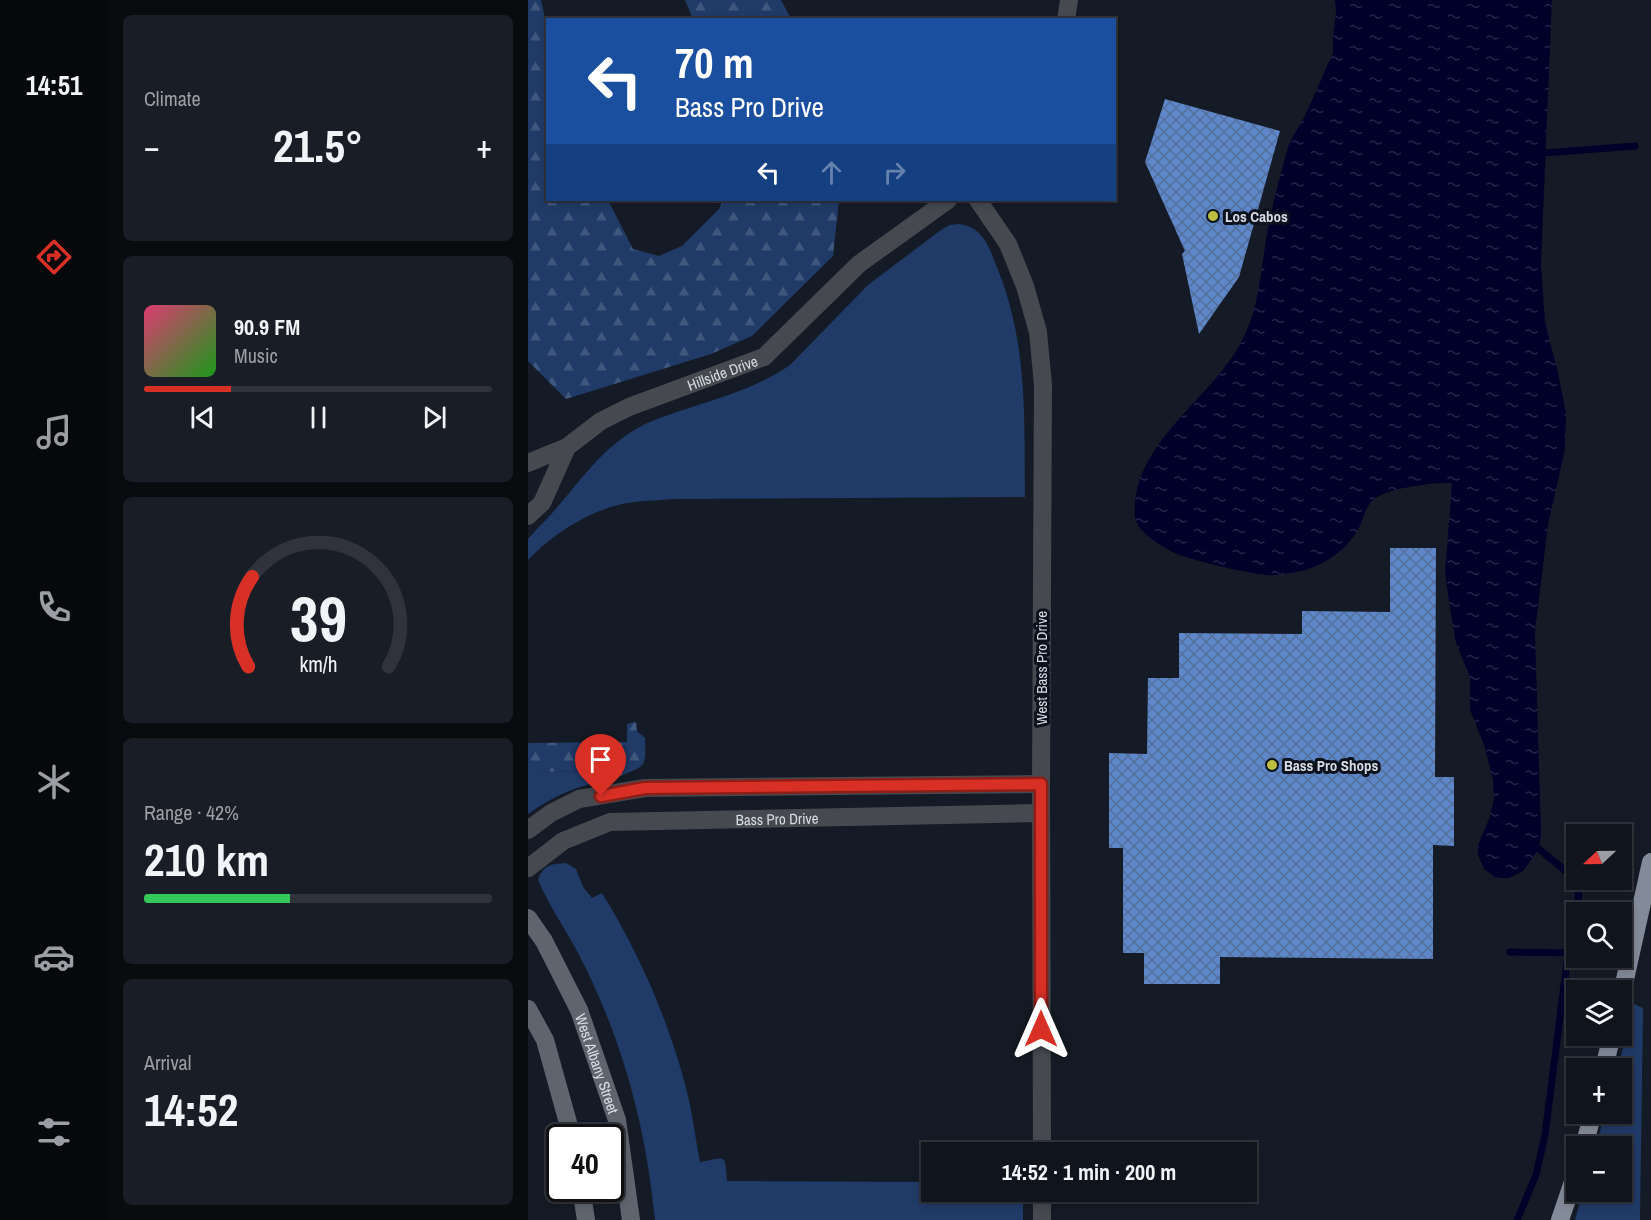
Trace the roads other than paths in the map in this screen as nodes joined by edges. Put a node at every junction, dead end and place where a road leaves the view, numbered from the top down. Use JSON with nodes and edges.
{"nodes":[{"id":1,"x":1069,"y":0,"type":"edge"},
{"id":2,"x":1066,"y":18,"type":"edge"},
{"id":3,"x":947,"y":201,"type":"edge"},
{"id":4,"x":979,"y":201,"type":"edge"},
{"id":5,"x":567,"y":447,"type":"junction"},
{"id":6,"x":528,"y":463,"type":"edge"},
{"id":7,"x":528,"y":516,"type":"edge"},
{"id":8,"x":1041,"y":784,"type":"junction"},
{"id":9,"x":1041,"y":813,"type":"junction"},
{"id":10,"x":528,"y":830,"type":"edge"},
{"id":11,"x":1651,"y":862,"type":"edge"},
{"id":12,"x":528,"y":868,"type":"edge"},
{"id":13,"x":528,"y":918,"type":"edge"},
{"id":14,"x":1625,"y":980,"type":"edge"},
{"id":15,"x":528,"y":1009,"type":"edge"},
{"id":16,"x":568,"y":1124,"type":"edge"},
{"id":17,"x":1042,"y":1142,"type":"edge"},
{"id":18,"x":583,"y":1202,"type":"edge"},
{"id":19,"x":1042,"y":1202,"type":"edge"},
{"id":20,"x":1566,"y":1202,"type":"edge"},
{"id":21,"x":586,"y":1220,"type":"edge"},
{"id":22,"x":631,"y":1220,"type":"edge"},
{"id":23,"x":1042,"y":1220,"type":"edge"},
{"id":24,"x":1560,"y":1220,"type":"edge"}],
"edges":[{"from":1,"to":2,"type":"street"},
{"from":3,"to":5,"type":"street","name":"Hillside Drive"},
{"from":4,"to":8,"type":"street","name":"West Bass Pro Drive"},
{"from":5,"to":6,"type":"street"},
{"from":5,"to":7,"type":"street","name":"Hillside Drive"},
{"from":8,"to":9,"type":"street","name":"West Bass Pro Drive"},
{"from":8,"to":10,"type":"street"},
{"from":9,"to":12,"type":"street","name":"Bass Pro Drive"},
{"from":9,"to":17,"type":"street","name":"West Bass Pro Drive"},
{"from":11,"to":14,"type":"highway"},
{"from":13,"to":22,"type":"main road","name":"West Albany Street"},
{"from":15,"to":16,"type":"main road"},
{"from":18,"to":21,"type":"main road"},
{"from":19,"to":23,"type":"street"},
{"from":20,"to":24,"type":"highway"}]}
